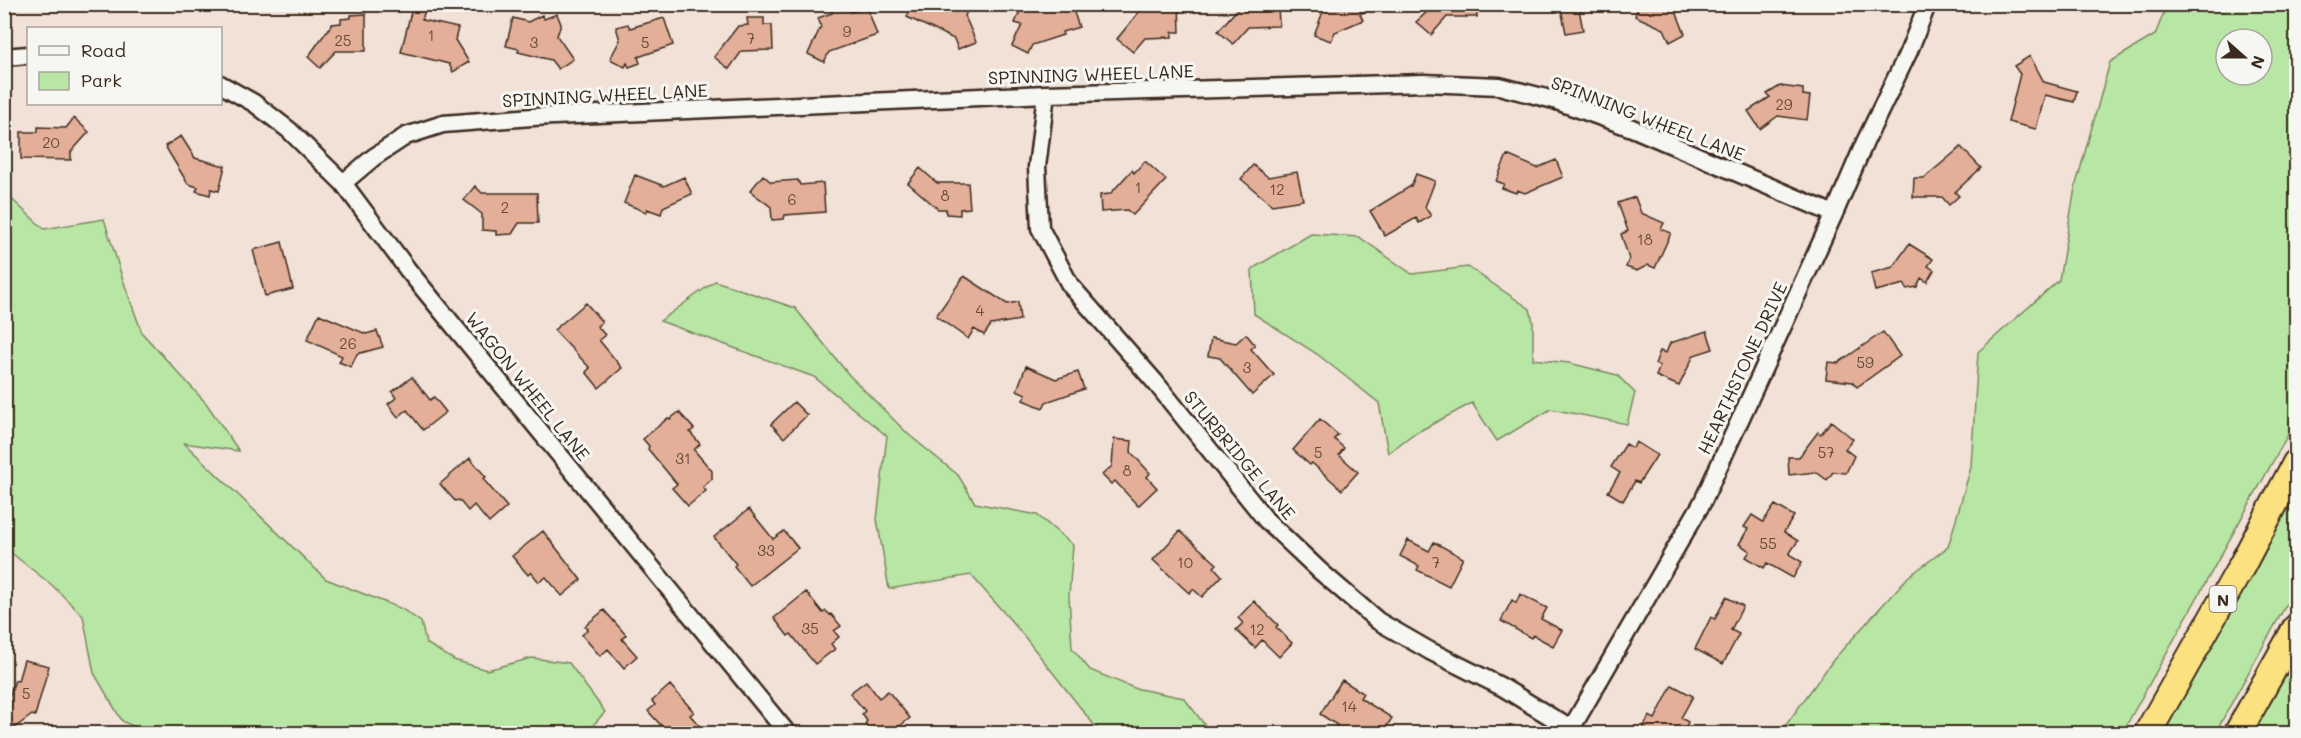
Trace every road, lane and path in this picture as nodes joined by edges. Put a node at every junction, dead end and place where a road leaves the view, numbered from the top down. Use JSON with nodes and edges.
{"nodes":[{"id":1,"x":1927,"y":5,"type":"edge"},
{"id":2,"x":27,"y":55,"type":"edge"},
{"id":3,"x":4,"y":57,"type":"edge"},
{"id":4,"x":222,"y":85,"type":"edge"},
{"id":5,"x":1046,"y":94,"type":"junction"},
{"id":6,"x":343,"y":183,"type":"junction"},
{"id":7,"x":1834,"y":214,"type":"junction"},
{"id":8,"x":2296,"y":463,"type":"edge"},
{"id":9,"x":2296,"y":628,"type":"edge"},
{"id":10,"x":1570,"y":731,"type":"edge"},
{"id":11,"x":788,"y":734,"type":"edge"},
{"id":12,"x":2147,"y":734,"type":"edge"},
{"id":13,"x":2237,"y":734,"type":"edge"}],
"edges":[{"from":1,"to":7,"type":"street","name":"HEARTHSTONE DRIVE"},
{"from":2,"to":3,"type":"street"},
{"from":4,"to":6,"type":"street","name":"WAGON WHEEL LANE"},
{"from":5,"to":6,"type":"street","name":"SPINNING WHEEL LANE"},
{"from":5,"to":7,"type":"street","name":"SPINNING WHEEL LANE"},
{"from":5,"to":10,"type":"street","name":"STURBRIDGE LANE"},
{"from":6,"to":11,"type":"street","name":"WAGON WHEEL LANE"},
{"from":7,"to":10,"type":"street","name":"HEARTHSTONE DRIVE"},
{"from":8,"to":12,"type":"highway","number":"N"},
{"from":9,"to":13,"type":"highway"}]}
